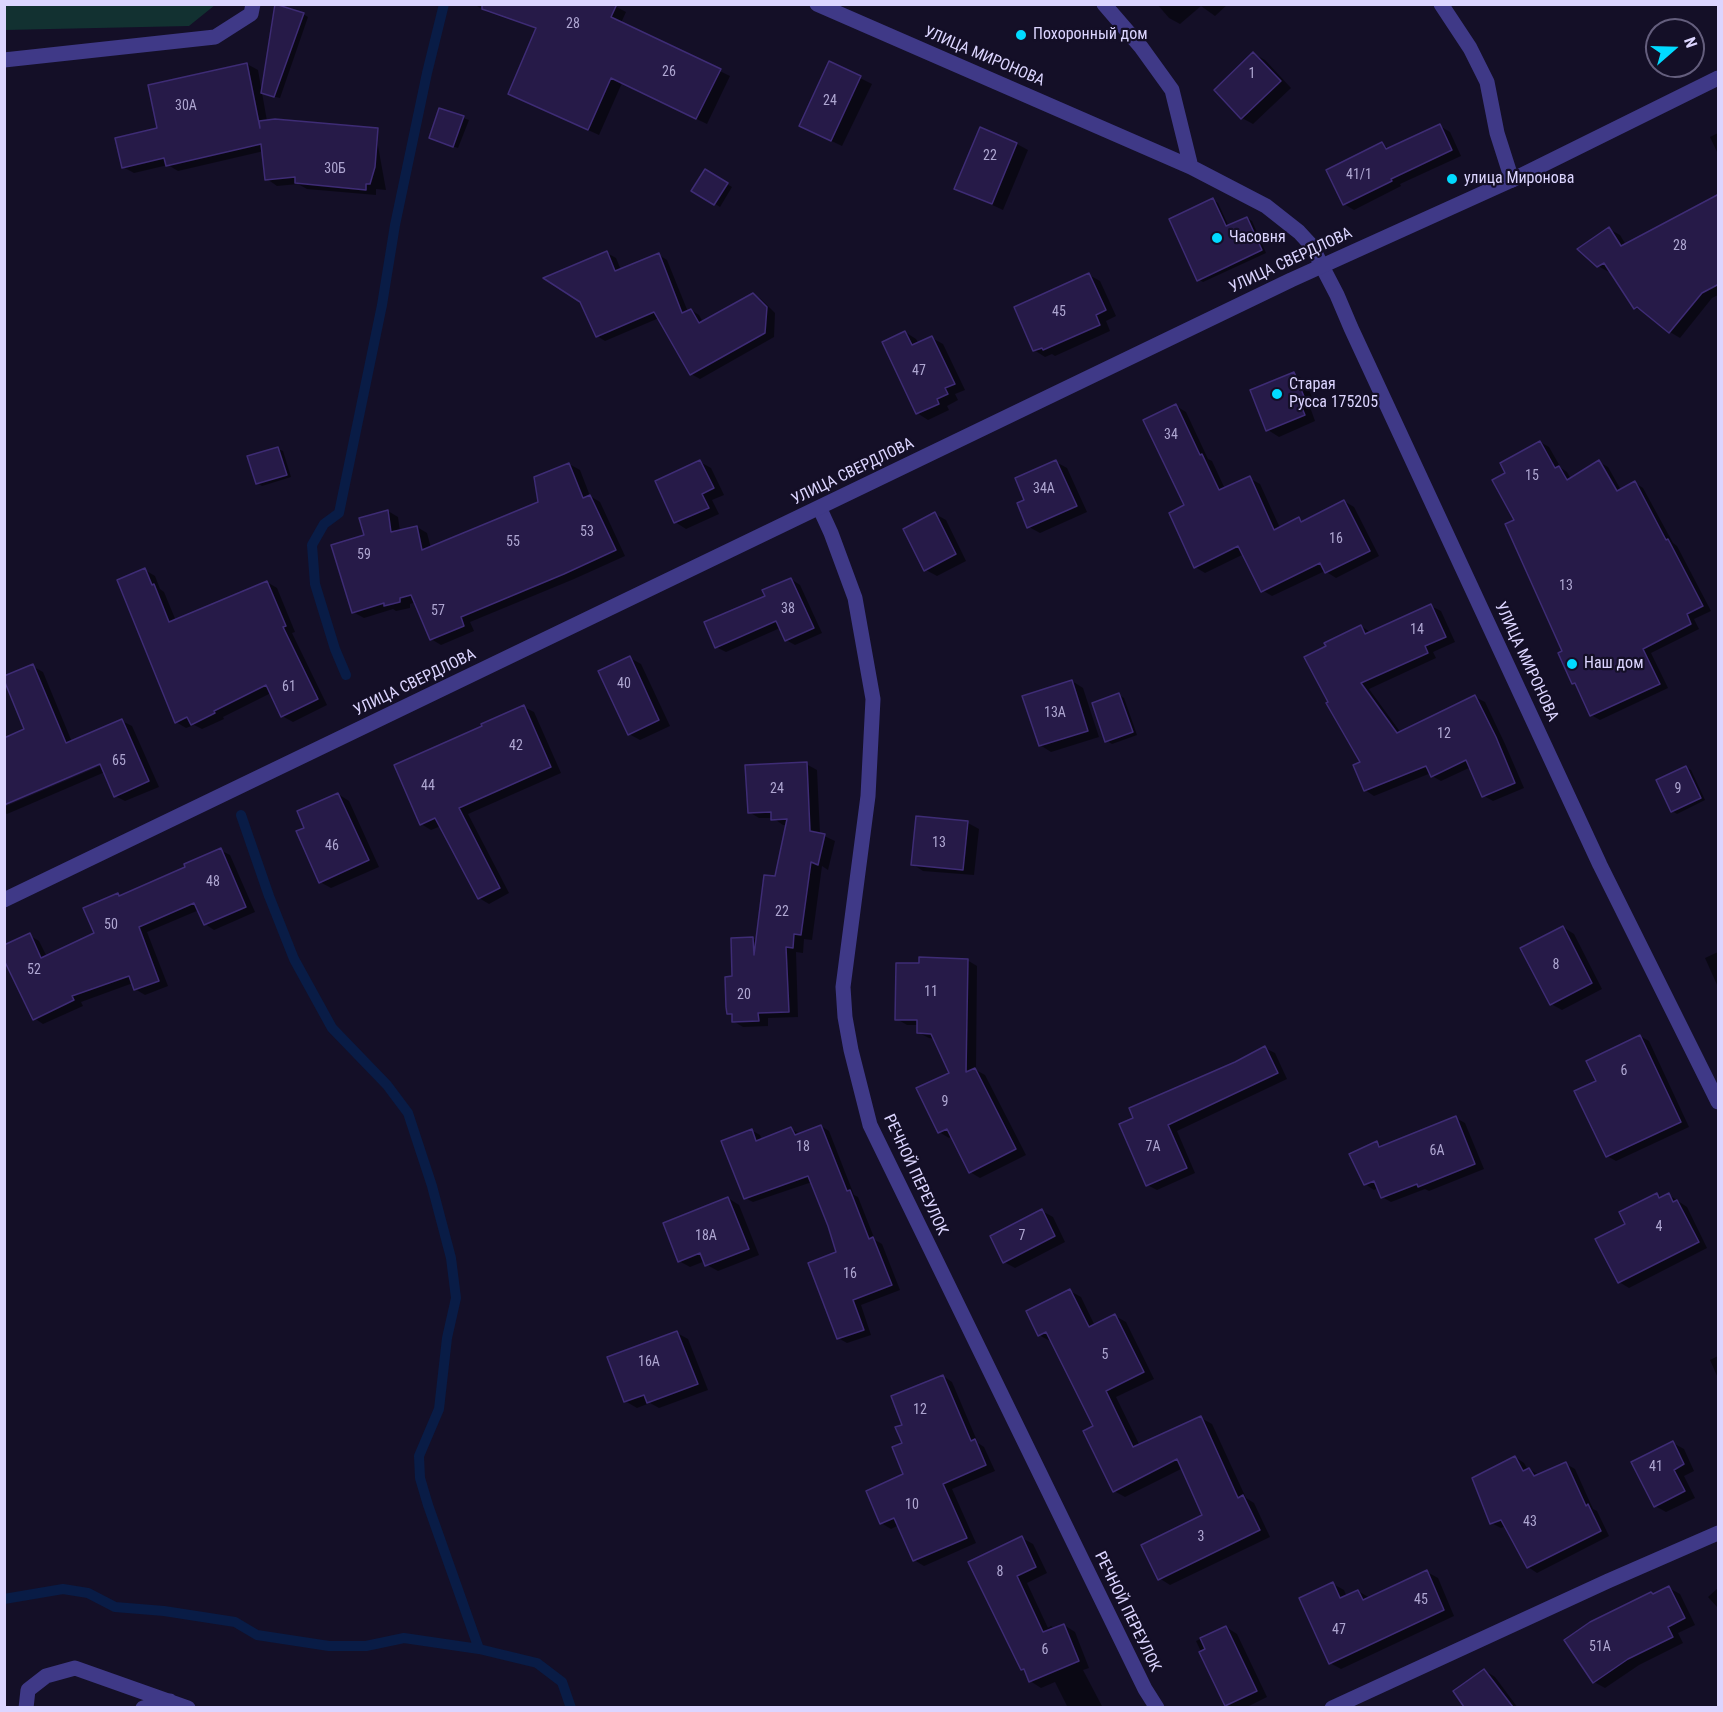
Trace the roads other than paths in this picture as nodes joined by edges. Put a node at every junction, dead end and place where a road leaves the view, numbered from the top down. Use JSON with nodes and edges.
{"nodes":[{"id":1,"x":254,"y":4,"type":"edge"},
{"id":2,"x":818,"y":4,"type":"edge"},
{"id":3,"x":1104,"y":4,"type":"edge"},
{"id":4,"x":1441,"y":4,"type":"edge"},
{"id":5,"x":4,"y":60,"type":"edge"},
{"id":6,"x":1719,"y":78,"type":"edge"},
{"id":7,"x":1191,"y":167,"type":"junction"},
{"id":8,"x":1512,"y":180,"type":"junction"},
{"id":9,"x":1321,"y":267,"type":"junction"},
{"id":10,"x":820,"y":508,"type":"junction"},
{"id":11,"x":4,"y":900,"type":"edge"},
{"id":12,"x":1719,"y":1102,"type":"edge"},
{"id":13,"x":1719,"y":1533,"type":"edge"},
{"id":14,"x":170,"y":1701,"type":"junction"},
{"id":15,"x":26,"y":1707,"type":"edge"},
{"id":16,"x":143,"y":1707,"type":"edge"},
{"id":17,"x":188,"y":1707,"type":"edge"},
{"id":18,"x":1157,"y":1707,"type":"edge"},
{"id":19,"x":1332,"y":1707,"type":"edge"}],
"edges":[{"from":1,"to":5,"type":"street"},
{"from":2,"to":7,"type":"street","name":"УЛИЦА МИРОНОВА"},
{"from":3,"to":7,"type":"street"},
{"from":4,"to":8,"type":"street"},
{"from":6,"to":8,"type":"street","name":"УЛИЦА СВЕРДЛОВА"},
{"from":7,"to":9,"type":"street","name":"УЛИЦА МИРОНОВА"},
{"from":8,"to":9,"type":"street","name":"УЛИЦА СВЕРДЛОВА"},
{"from":9,"to":10,"type":"street","name":"УЛИЦА СВЕРДЛОВА"},
{"from":9,"to":12,"type":"street","name":"УЛИЦА МИРОНОВА"},
{"from":10,"to":11,"type":"street","name":"УЛИЦА СВЕРДЛОВА"},
{"from":10,"to":18,"type":"street","name":"РЕЧНОЙ ПЕРЕУЛОК"},
{"from":13,"to":19,"type":"street"},
{"from":14,"to":15,"type":"street"},
{"from":14,"to":16,"type":"street"},
{"from":14,"to":17,"type":"street"}]}
